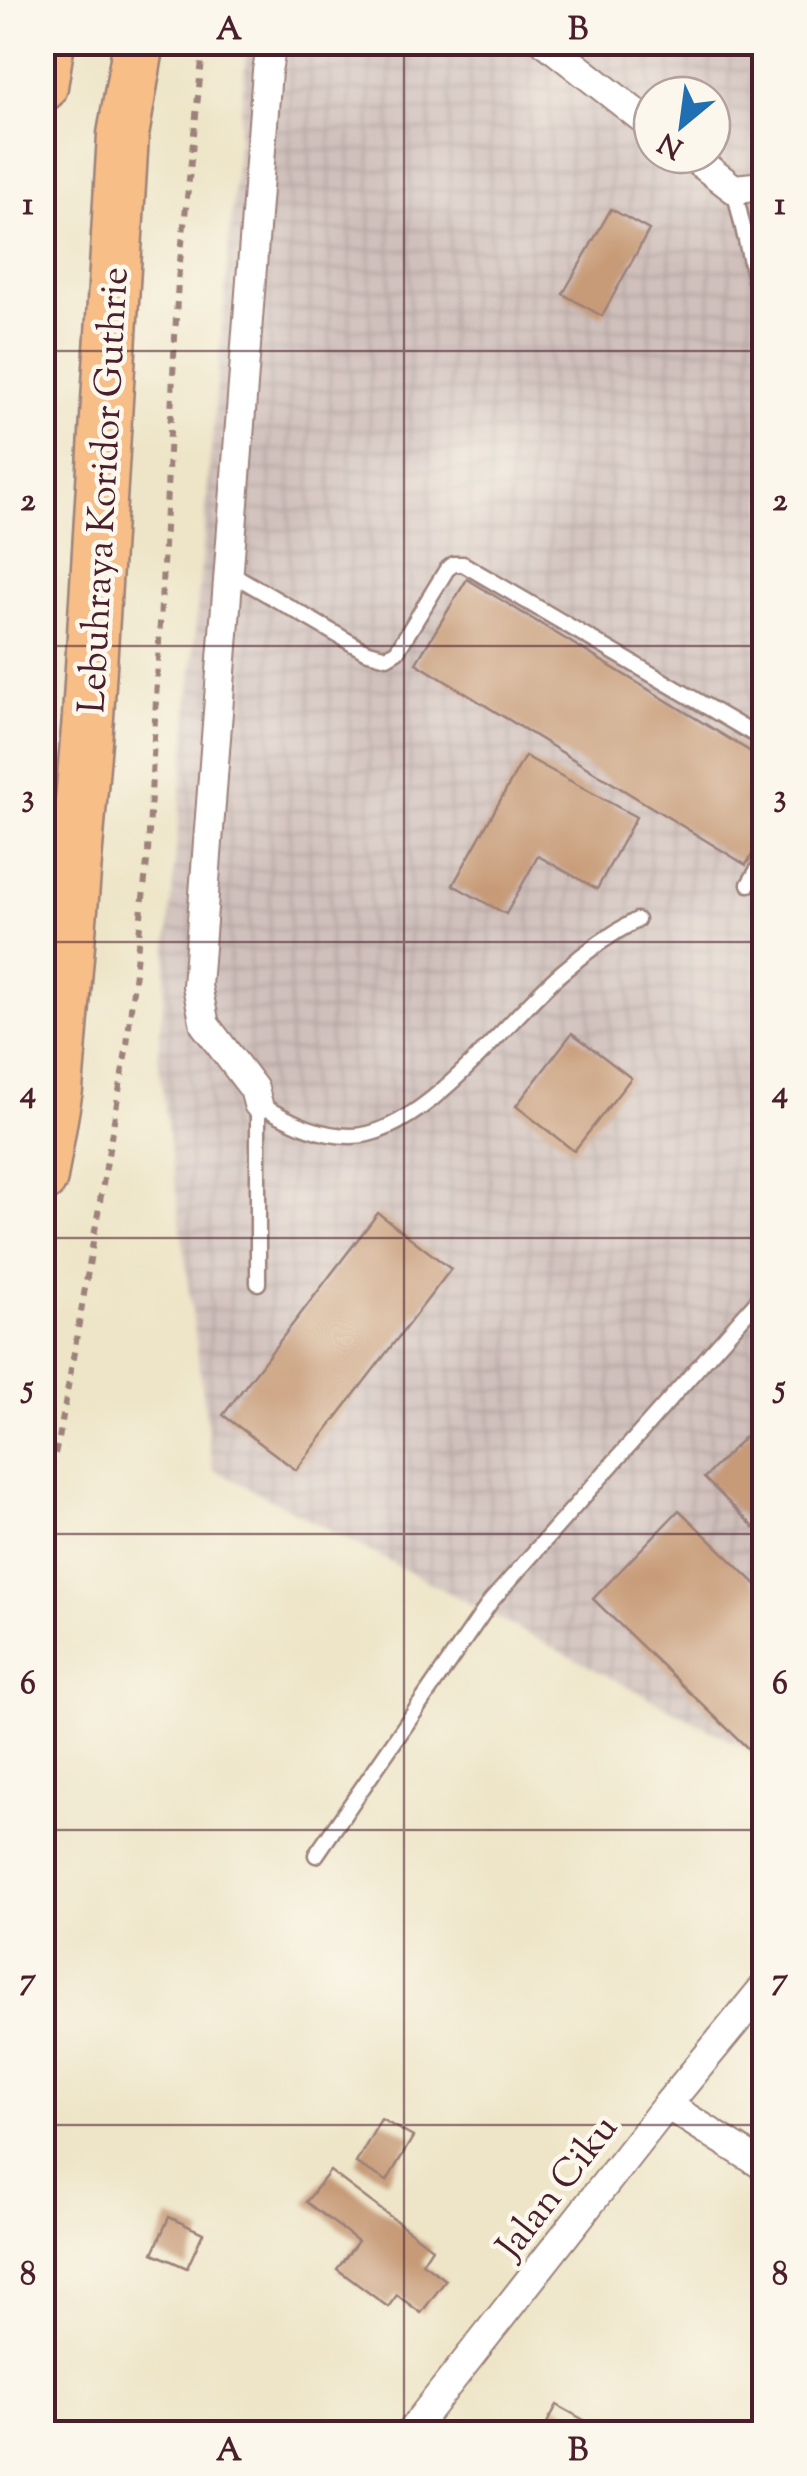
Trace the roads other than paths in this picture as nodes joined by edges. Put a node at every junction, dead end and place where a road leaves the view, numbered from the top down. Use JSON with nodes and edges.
{"nodes":[{"id":1,"x":49,"y":42,"type":"edge"},
{"id":2,"x":138,"y":42,"type":"edge"},
{"id":3,"x":272,"y":42,"type":"edge"},
{"id":4,"x":545,"y":42,"type":"edge"},
{"id":5,"x":42,"y":86,"type":"edge"},
{"id":6,"x":632,"y":110,"type":"edge"},
{"id":7,"x":716,"y":175,"type":"edge"},
{"id":8,"x":764,"y":186,"type":"edge"},
{"id":9,"x":734,"y":189,"type":"junction"},
{"id":10,"x":764,"y":318,"type":"edge"},
{"id":11,"x":229,"y":572,"type":"junction"},
{"id":12,"x":764,"y":740,"type":"edge"},
{"id":13,"x":764,"y":859,"type":"edge"},
{"id":14,"x":749,"y":884,"type":"dead end"},
{"id":15,"x":637,"y":920,"type":"dead end"},
{"id":16,"x":258,"y":1104,"type":"junction"},
{"id":17,"x":42,"y":1177,"type":"edge"},
{"id":18,"x":258,"y":1284,"type":"dead end"},
{"id":19,"x":764,"y":1293,"type":"edge"},
{"id":20,"x":316,"y":1855,"type":"dead end"},
{"id":21,"x":764,"y":1987,"type":"edge"},
{"id":22,"x":667,"y":2105,"type":"junction"},
{"id":23,"x":764,"y":2166,"type":"edge"},
{"id":24,"x":408,"y":2434,"type":"edge"}],
"edges":[{"from":1,"to":5,"type":"highway"},
{"from":2,"to":17,"type":"highway","name":"Lebuhraya Koridor Guthrie"},
{"from":3,"to":11,"type":"street"},
{"from":4,"to":6,"type":"street"},
{"from":7,"to":9,"type":"street"},
{"from":8,"to":9,"type":"street"},
{"from":9,"to":10,"type":"lane"},
{"from":11,"to":12,"type":"lane"},
{"from":11,"to":16,"type":"street"},
{"from":13,"to":14,"type":"lane"},
{"from":15,"to":16,"type":"lane"},
{"from":16,"to":18,"type":"lane"},
{"from":19,"to":20,"type":"lane"},
{"from":21,"to":22,"type":"street","name":"Jalan Ciku"},
{"from":22,"to":23,"type":"street"},
{"from":22,"to":24,"type":"street","name":"Jalan Ciku"}]}
